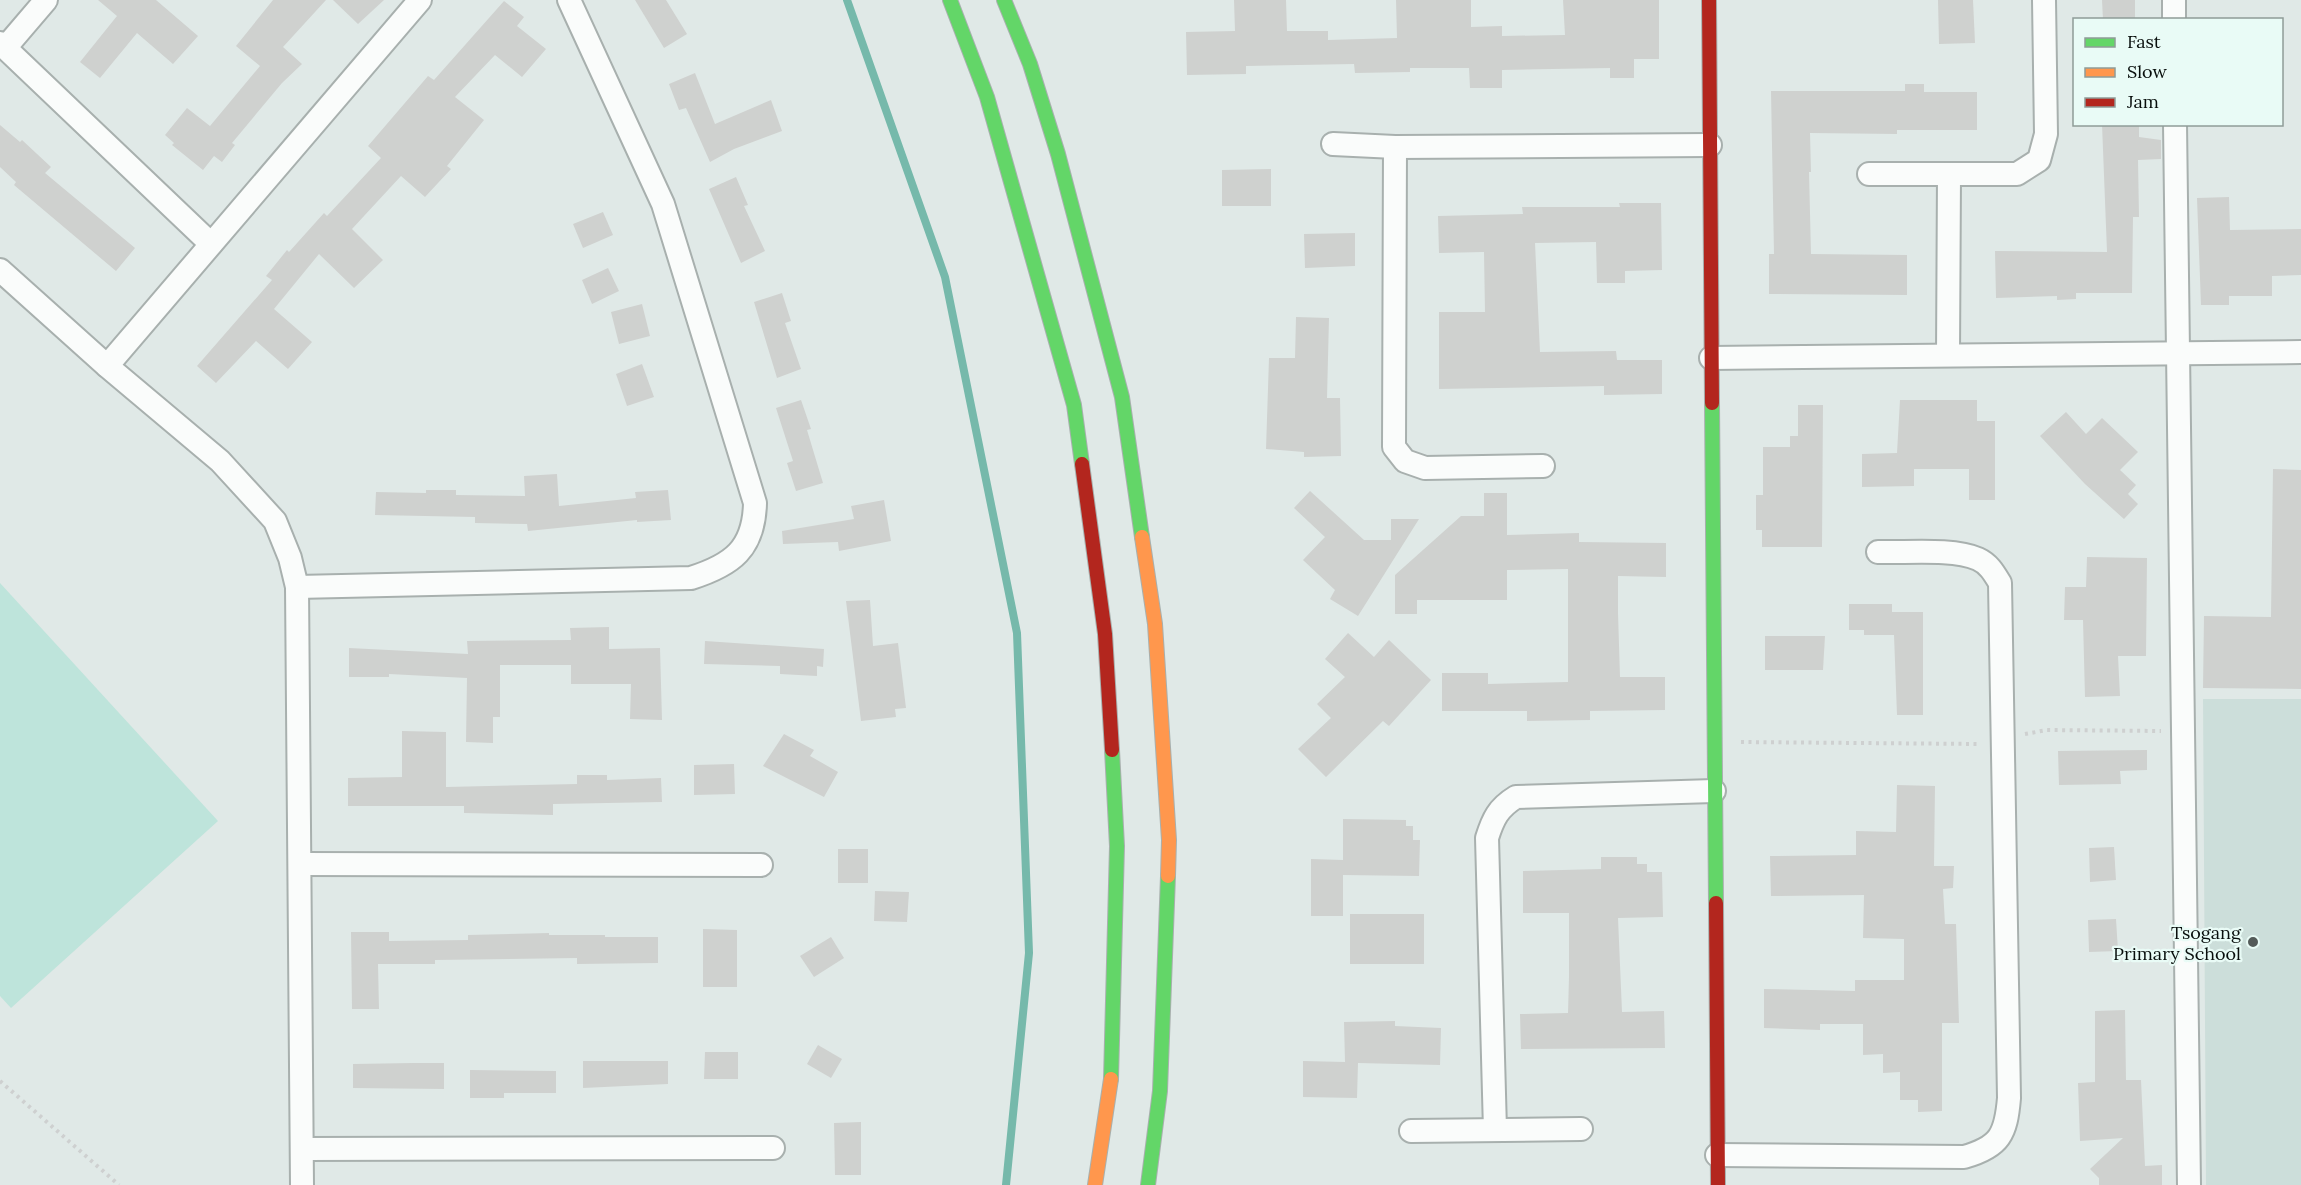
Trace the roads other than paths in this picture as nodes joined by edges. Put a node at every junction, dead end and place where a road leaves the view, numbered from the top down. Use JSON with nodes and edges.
{"nodes":[{"id":1,"x":45,"y":0,"type":"edge"},
{"id":2,"x":420,"y":0,"type":"edge"},
{"id":3,"x":569,"y":0,"type":"edge"},
{"id":4,"x":950,"y":0,"type":"edge"},
{"id":5,"x":1004,"y":0,"type":"edge"},
{"id":6,"x":1709,"y":0,"type":"edge"},
{"id":7,"x":2044,"y":0,"type":"edge"},
{"id":8,"x":2174,"y":0,"type":"edge"},
{"id":9,"x":2174,"y":18,"type":"edge"},
{"id":10,"x":3,"y":45,"type":"edge"},
{"id":11,"x":2175,"y":126,"type":"edge"},
{"id":12,"x":1333,"y":144,"type":"dead end"},
{"id":13,"x":1710,"y":146,"type":"junction"},
{"id":14,"x":1395,"y":147,"type":"junction"},
{"id":15,"x":1869,"y":174,"type":"dead end"},
{"id":16,"x":1949,"y":175,"type":"junction"},
{"id":17,"x":211,"y":244,"type":"junction"},
{"id":18,"x":0,"y":270,"type":"edge"},
{"id":19,"x":2301,"y":352,"type":"edge"},
{"id":20,"x":2176,"y":353,"type":"junction"},
{"id":21,"x":1948,"y":355,"type":"junction"},
{"id":22,"x":1711,"y":358,"type":"junction"},
{"id":23,"x":107,"y":366,"type":"junction"},
{"id":24,"x":1543,"y":466,"type":"dead end"},
{"id":25,"x":1878,"y":552,"type":"dead end"},
{"id":26,"x":297,"y":586,"type":"junction"},
{"id":27,"x":1714,"y":791,"type":"junction"},
{"id":28,"x":300,"y":864,"type":"junction"},
{"id":29,"x":762,"y":865,"type":"dead end"},
{"id":30,"x":1581,"y":1129,"type":"dead end"},
{"id":31,"x":1495,"y":1130,"type":"junction"},
{"id":32,"x":1411,"y":1131,"type":"dead end"},
{"id":33,"x":773,"y":1148,"type":"dead end"},
{"id":34,"x":302,"y":1149,"type":"junction"},
{"id":35,"x":1717,"y":1155,"type":"junction"},
{"id":36,"x":302,"y":1185,"type":"edge"},
{"id":37,"x":1095,"y":1185,"type":"edge"},
{"id":38,"x":1148,"y":1185,"type":"edge"},
{"id":39,"x":1718,"y":1185,"type":"edge"},
{"id":40,"x":2189,"y":1185,"type":"edge"}],
"edges":[{"from":1,"to":10,"type":"street"},
{"from":2,"to":17,"type":"street"},
{"from":3,"to":26,"type":"street"},
{"from":4,"to":37,"type":"main road"},
{"from":5,"to":38,"type":"main road"},
{"from":6,"to":13,"type":"main road"},
{"from":7,"to":16,"type":"street"},
{"from":8,"to":9,"type":"street"},
{"from":10,"to":17,"type":"street"},
{"from":11,"to":20,"type":"street"},
{"from":12,"to":14,"type":"street"},
{"from":13,"to":14,"type":"street"},
{"from":13,"to":22,"type":"main road"},
{"from":14,"to":24,"type":"street"},
{"from":15,"to":16,"type":"street"},
{"from":16,"to":21,"type":"street"},
{"from":17,"to":23,"type":"street"},
{"from":18,"to":23,"type":"street"},
{"from":19,"to":20,"type":"street"},
{"from":20,"to":21,"type":"street"},
{"from":20,"to":40,"type":"street"},
{"from":21,"to":22,"type":"street"},
{"from":22,"to":27,"type":"main road"},
{"from":23,"to":26,"type":"street"},
{"from":25,"to":35,"type":"street"},
{"from":26,"to":28,"type":"street"},
{"from":27,"to":31,"type":"street"},
{"from":27,"to":35,"type":"main road"},
{"from":28,"to":29,"type":"street"},
{"from":28,"to":34,"type":"street"},
{"from":30,"to":31,"type":"street"},
{"from":31,"to":32,"type":"street"},
{"from":33,"to":34,"type":"street"},
{"from":34,"to":36,"type":"street"},
{"from":35,"to":39,"type":"main road"}]}
